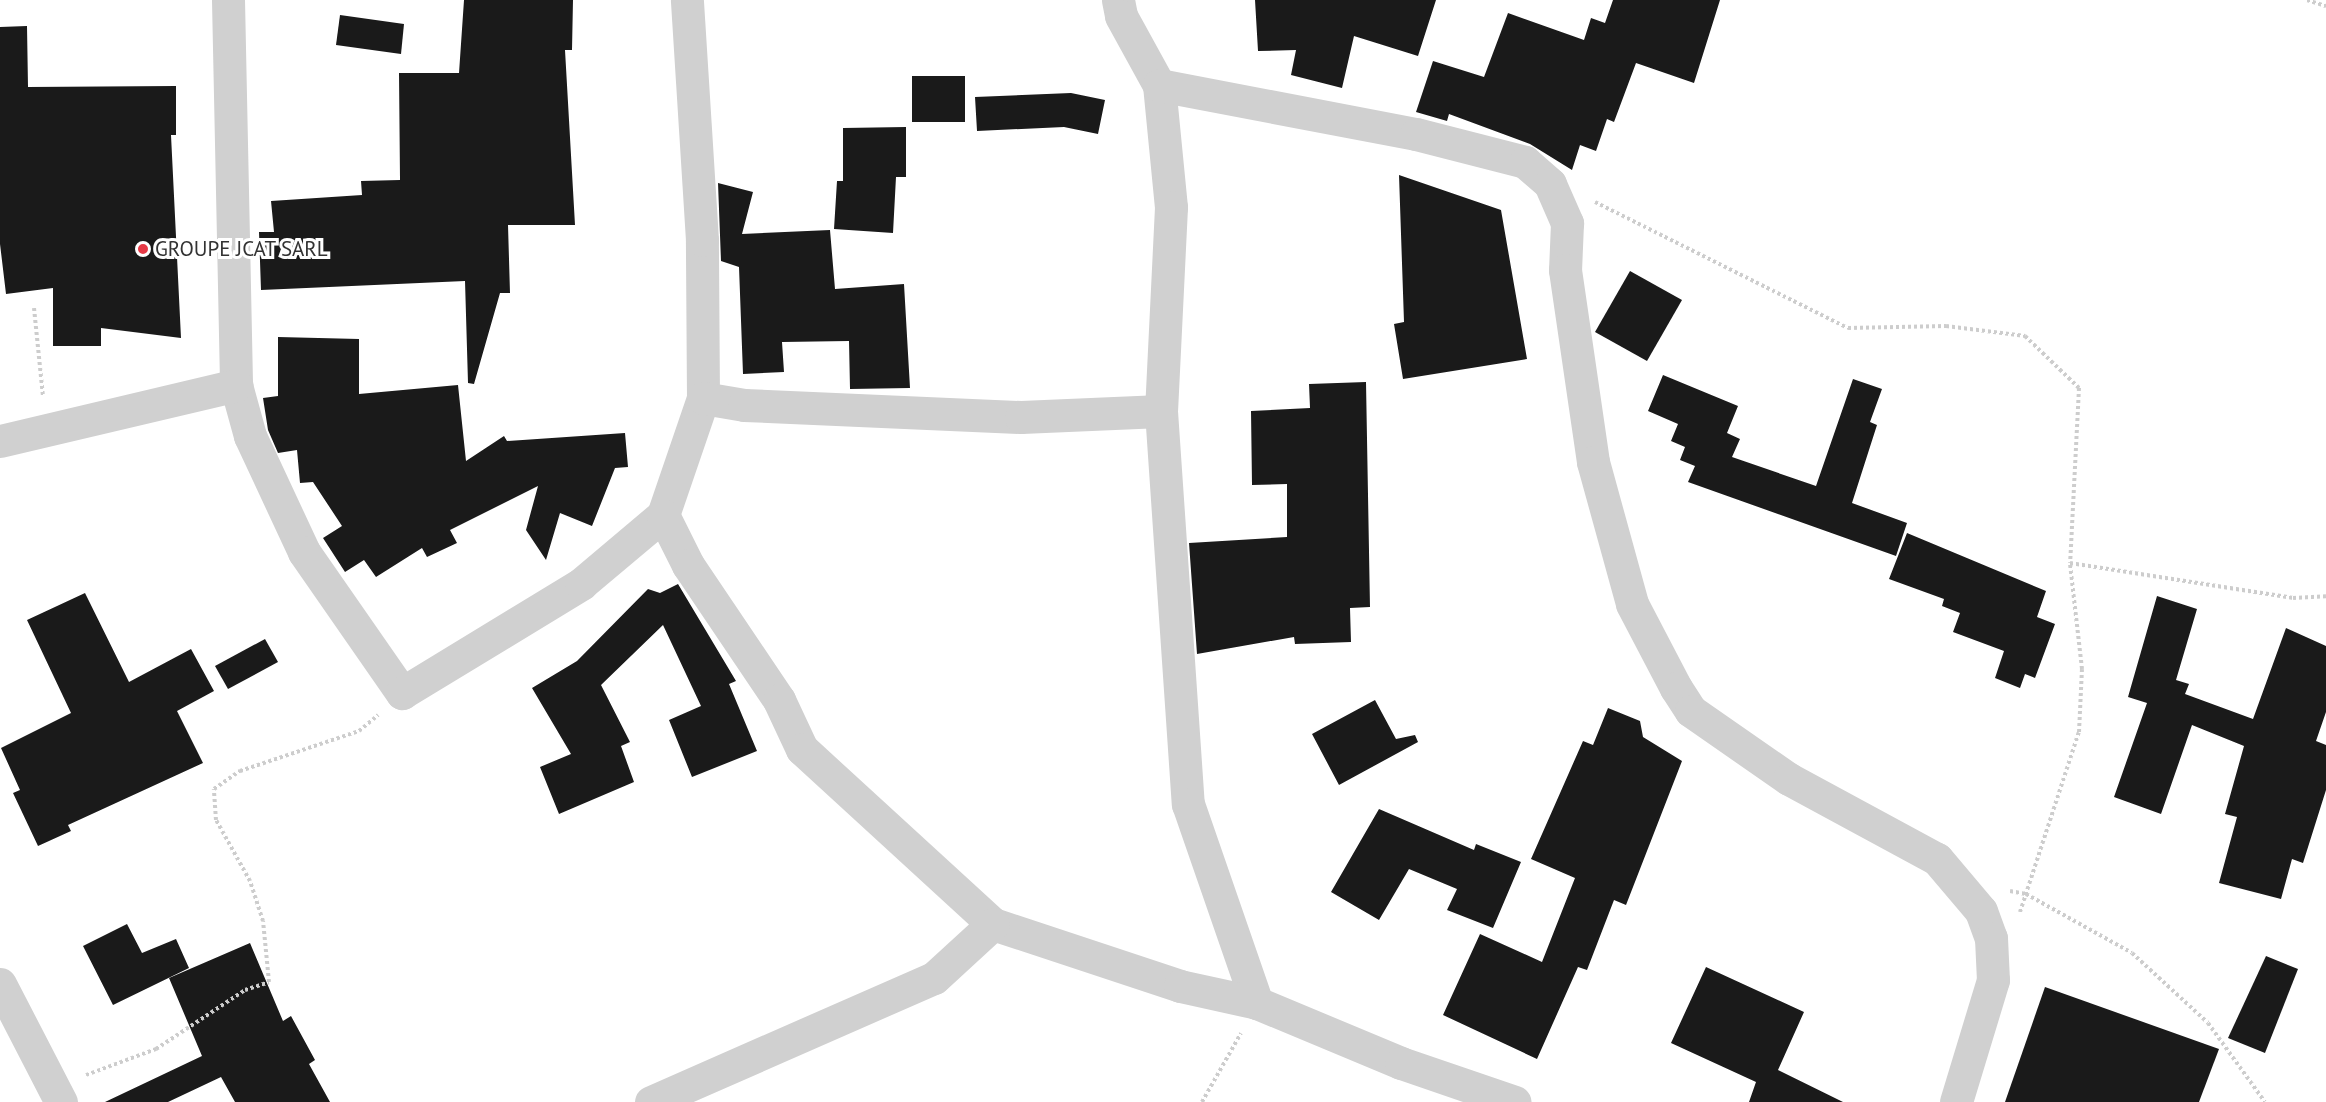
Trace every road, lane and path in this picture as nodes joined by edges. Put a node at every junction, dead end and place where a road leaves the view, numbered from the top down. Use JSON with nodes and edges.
{"nodes":[{"id":1,"x":228,"y":0,"type":"edge"},
{"id":2,"x":687,"y":0,"type":"edge"},
{"id":3,"x":1118,"y":0,"type":"edge"},
{"id":4,"x":2307,"y":0,"type":"edge"},
{"id":5,"x":2326,"y":6,"type":"edge"},
{"id":6,"x":1159,"y":85,"type":"junction"},
{"id":7,"x":1550,"y":184,"type":"junction"},
{"id":8,"x":34,"y":308,"type":"dead end"},
{"id":9,"x":236,"y":385,"type":"junction"},
{"id":10,"x":703,"y":398,"type":"junction"},
{"id":11,"x":1161,"y":411,"type":"junction"},
{"id":12,"x":41,"y":431,"type":"junction"},
{"id":13,"x":0,"y":441,"type":"edge"},
{"id":14,"x":663,"y":515,"type":"junction"},
{"id":15,"x":2070,"y":563,"type":"junction"},
{"id":16,"x":2326,"y":596,"type":"edge"},
{"id":17,"x":402,"y":693,"type":"junction"},
{"id":18,"x":993,"y":924,"type":"junction"},
{"id":19,"x":0,"y":984,"type":"edge"},
{"id":20,"x":1257,"y":1003,"type":"junction"},
{"id":21,"x":58,"y":1095,"type":"edge"},
{"id":22,"x":651,"y":1102,"type":"edge"},
{"id":23,"x":1202,"y":1102,"type":"edge"},
{"id":24,"x":1515,"y":1102,"type":"edge"},
{"id":25,"x":1956,"y":1102,"type":"edge"},
{"id":26,"x":2265,"y":1102,"type":"edge"}],
"edges":[{"from":1,"to":9,"type":"street"},
{"from":2,"to":10,"type":"street"},
{"from":3,"to":6,"type":"street"},
{"from":4,"to":5,"type":"path"},
{"from":6,"to":7,"type":"street"},
{"from":6,"to":11,"type":"street"},
{"from":7,"to":15,"type":"path"},
{"from":7,"to":25,"type":"street"},
{"from":8,"to":12,"type":"path"},
{"from":9,"to":12,"type":"street"},
{"from":9,"to":17,"type":"street"},
{"from":10,"to":11,"type":"street"},
{"from":10,"to":14,"type":"street"},
{"from":11,"to":20,"type":"street"},
{"from":12,"to":13,"type":"street"},
{"from":14,"to":17,"type":"street"},
{"from":14,"to":18,"type":"street"},
{"from":15,"to":16,"type":"path"},
{"from":15,"to":26,"type":"path"},
{"from":17,"to":21,"type":"path"},
{"from":18,"to":20,"type":"street"},
{"from":18,"to":22,"type":"street"},
{"from":19,"to":21,"type":"street"},
{"from":20,"to":23,"type":"path"},
{"from":20,"to":24,"type":"street"}]}
